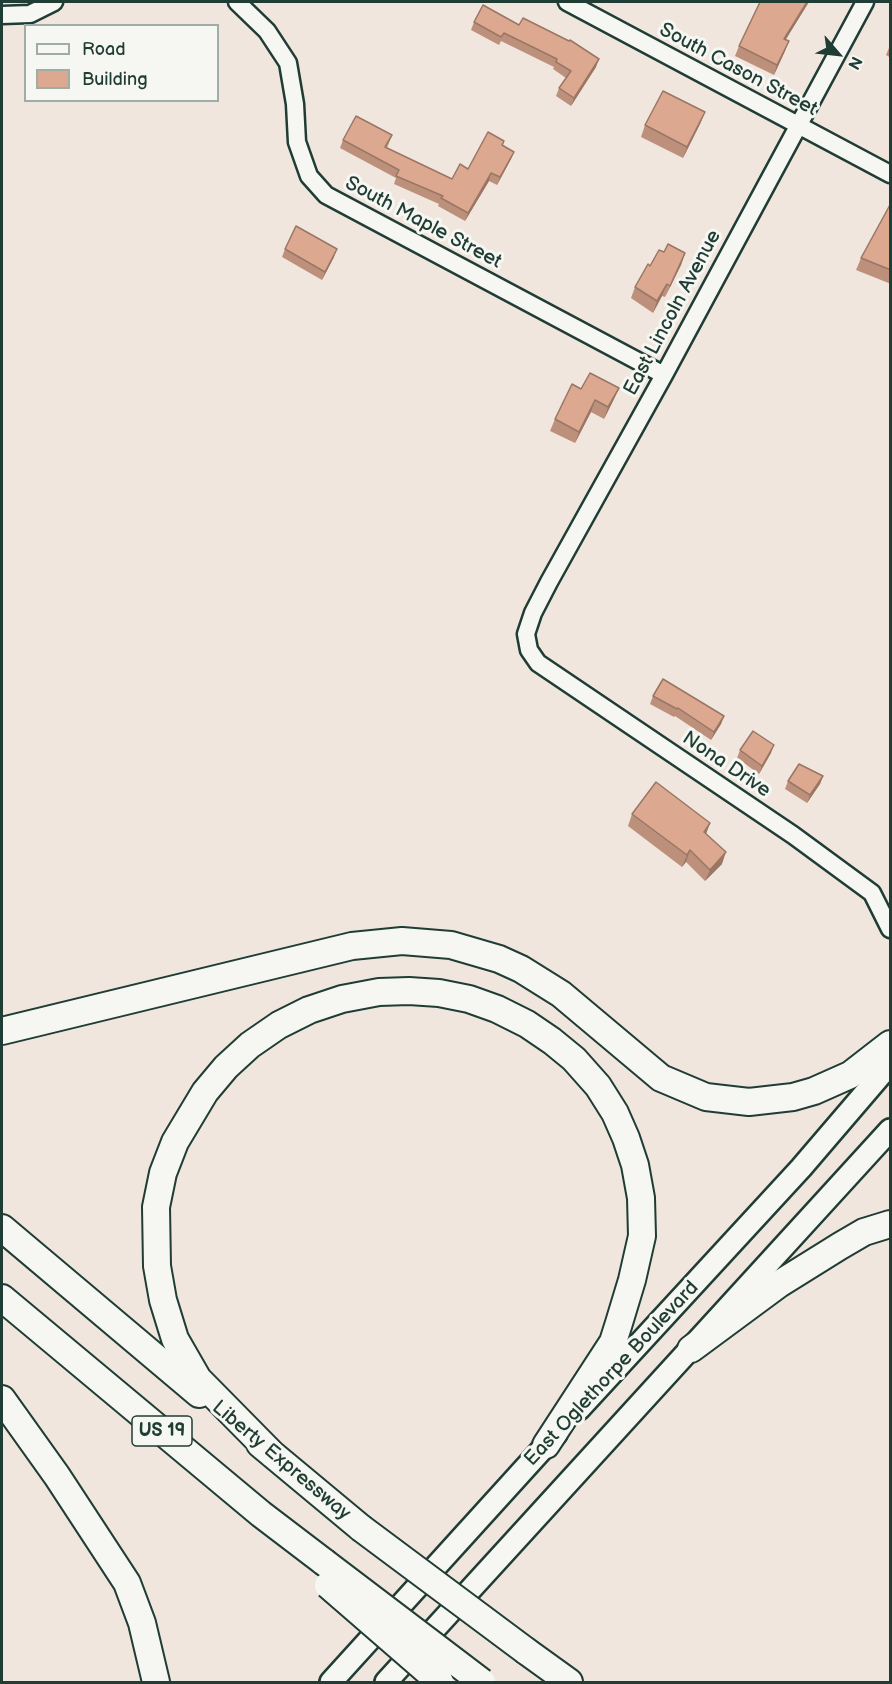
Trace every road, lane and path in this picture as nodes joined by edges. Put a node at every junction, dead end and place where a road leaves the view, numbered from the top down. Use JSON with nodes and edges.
{"nodes":[{"id":1,"x":54,"y":2,"type":"edge"},
{"id":2,"x":237,"y":2,"type":"edge"},
{"id":3,"x":567,"y":2,"type":"edge"},
{"id":4,"x":865,"y":2,"type":"edge"},
{"id":5,"x":2,"y":15,"type":"edge"},
{"id":6,"x":799,"y":125,"type":"junction"},
{"id":7,"x":891,"y":174,"type":"edge"},
{"id":8,"x":664,"y":375,"type":"junction"},
{"id":9,"x":528,"y":646,"type":"joint"},
{"id":10,"x":891,"y":930,"type":"edge"},
{"id":11,"x":2,"y":1031,"type":"edge"},
{"id":12,"x":891,"y":1044,"type":"edge"},
{"id":13,"x":891,"y":1064,"type":"edge"},
{"id":14,"x":891,"y":1130,"type":"edge"},
{"id":15,"x":891,"y":1224,"type":"edge"},
{"id":16,"x":2,"y":1228,"type":"edge"},
{"id":17,"x":2,"y":1298,"type":"edge"},
{"id":18,"x":691,"y":1349,"type":"junction"},
{"id":19,"x":2,"y":1399,"type":"edge"},
{"id":20,"x":546,"y":1445,"type":"junction"},
{"id":21,"x":272,"y":1454,"type":"junction"},
{"id":22,"x":319,"y":1568,"type":"junction"},
{"id":23,"x":566,"y":1680,"type":"edge"},
{"id":24,"x":156,"y":1683,"type":"edge"},
{"id":25,"x":331,"y":1683,"type":"edge"},
{"id":26,"x":386,"y":1683,"type":"edge"},
{"id":27,"x":440,"y":1683,"type":"edge"},
{"id":28,"x":482,"y":1683,"type":"edge"}],
"edges":[{"from":1,"to":5,"type":"street"},
{"from":2,"to":8,"type":"street","name":"South Maple Street"},
{"from":3,"to":6,"type":"street","name":"South Cason Street"},
{"from":4,"to":6,"type":"street","name":"East Lincoln Avenue"},
{"from":6,"to":7,"type":"street","name":"South Cason Street"},
{"from":6,"to":8,"type":"street","name":"East Lincoln Avenue"},
{"from":8,"to":9,"type":"street","name":"East Lincoln Avenue"},
{"from":9,"to":10,"type":"street","name":"Nona Drive"},
{"from":11,"to":12,"type":"highway"},
{"from":13,"to":20,"type":"main road","name":"East Oglethorpe Boulevard"},
{"from":14,"to":18,"type":"main road","name":"East Oglethorpe Boulevard"},
{"from":15,"to":18,"type":"highway"},
{"from":16,"to":21,"type":"highway","name":"Liberty Expressway","number":"US 19"},
{"from":17,"to":22,"type":"highway","number":"US 19"},
{"from":18,"to":26,"type":"main road","name":"East Oglethorpe Boulevard"},
{"from":19,"to":24,"type":"highway"},
{"from":20,"to":21,"type":"highway"},
{"from":20,"to":25,"type":"main road","name":"East Oglethorpe Boulevard"},
{"from":21,"to":23,"type":"highway","name":"Liberty Expressway","number":"US 19","bridge":true},
{"from":22,"to":27,"type":"highway","bridge":true},
{"from":22,"to":28,"type":"highway","bridge":true}]}
